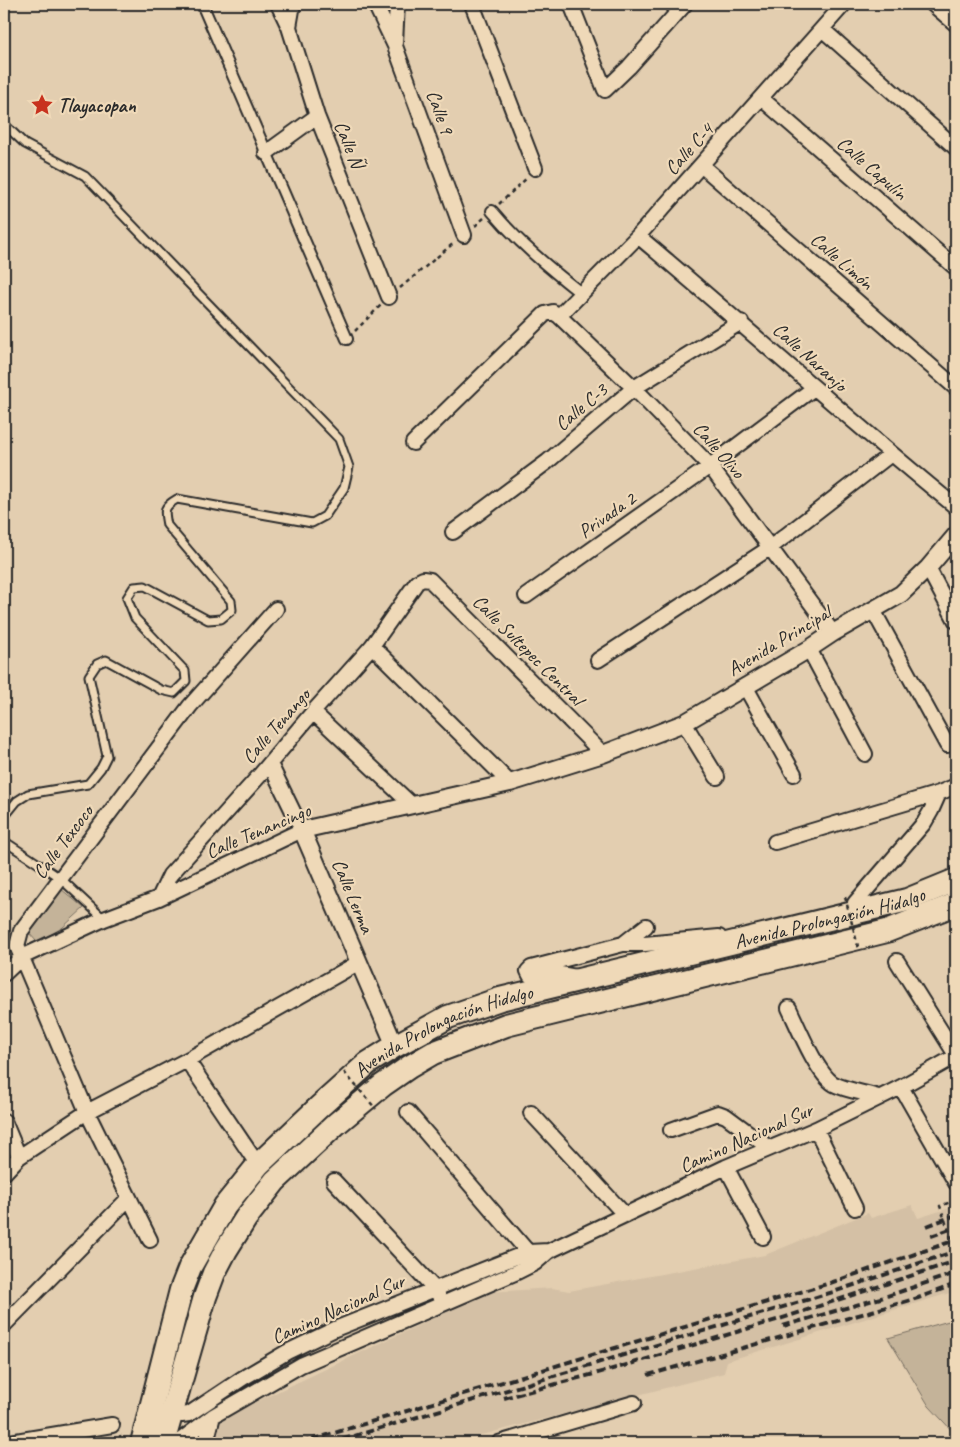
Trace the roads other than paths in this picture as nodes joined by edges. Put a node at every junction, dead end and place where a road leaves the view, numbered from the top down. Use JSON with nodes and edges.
{"nodes":[{"id":1,"x":202,"y":4,"type":"edge"},
{"id":2,"x":278,"y":4,"type":"edge"},
{"id":3,"x":293,"y":4,"type":"edge"},
{"id":4,"x":375,"y":4,"type":"edge"},
{"id":5,"x":397,"y":4,"type":"edge"},
{"id":6,"x":472,"y":4,"type":"edge"},
{"id":7,"x":571,"y":4,"type":"edge"},
{"id":8,"x":685,"y":4,"type":"edge"},
{"id":9,"x":844,"y":4,"type":"edge"},
{"id":10,"x":934,"y":4,"type":"edge"},
{"id":11,"x":956,"y":23,"type":"edge"},
{"id":12,"x":289,"y":27,"type":"junction"},
{"id":13,"x":822,"y":28,"type":"junction"},
{"id":14,"x":395,"y":46,"type":"junction"},
{"id":15,"x":761,"y":98,"type":"junction"},
{"id":16,"x":317,"y":116,"type":"junction"},
{"id":17,"x":4,"y":124,"type":"edge"},
{"id":18,"x":956,"y":148,"type":"edge"},
{"id":19,"x":266,"y":154,"type":"junction"},
{"id":20,"x":701,"y":165,"type":"junction"},
{"id":21,"x":535,"y":168,"type":"road end"},
{"id":22,"x":492,"y":211,"type":"road end"},
{"id":23,"x":464,"y":235,"type":"road end"},
{"id":24,"x":638,"y":236,"type":"junction"},
{"id":25,"x":956,"y":268,"type":"edge"},
{"id":26,"x":582,"y":294,"type":"junction"},
{"id":27,"x":389,"y":297,"type":"road end"},
{"id":28,"x":556,"y":314,"type":"junction"},
{"id":29,"x":741,"y":322,"type":"junction"},
{"id":30,"x":347,"y":339,"type":"road end"},
{"id":31,"x":634,"y":388,"type":"junction"},
{"id":32,"x":814,"y":388,"type":"junction"},
{"id":33,"x":956,"y":388,"type":"edge"},
{"id":34,"x":413,"y":443,"type":"dead end"},
{"id":35,"x":891,"y":454,"type":"junction"},
{"id":36,"x":710,"y":466,"type":"junction"},
{"id":37,"x":956,"y":507,"type":"edge"},
{"id":38,"x":453,"y":532,"type":"dead end"},
{"id":39,"x":956,"y":535,"type":"edge"},
{"id":40,"x":771,"y":547,"type":"junction"},
{"id":41,"x":928,"y":568,"type":"junction"},
{"id":42,"x":422,"y":579,"type":"joint"},
{"id":43,"x":526,"y":596,"type":"dead end"},
{"id":44,"x":276,"y":609,"type":"dead end"},
{"id":45,"x":873,"y":610,"type":"junction"},
{"id":46,"x":956,"y":621,"type":"edge"},
{"id":47,"x":833,"y":633,"type":"junction"},
{"id":48,"x":372,"y":646,"type":"junction"},
{"id":49,"x":810,"y":649,"type":"junction"},
{"id":50,"x":598,"y":660,"type":"dead end"},
{"id":51,"x":745,"y":686,"type":"junction"},
{"id":52,"x":313,"y":712,"type":"junction"},
{"id":53,"x":684,"y":723,"type":"junction"},
{"id":54,"x":947,"y":745,"type":"dead end"},
{"id":55,"x":604,"y":754,"type":"junction"},
{"id":56,"x":864,"y":754,"type":"dead end"},
{"id":57,"x":270,"y":764,"type":"junction"},
{"id":58,"x":794,"y":774,"type":"dead end"},
{"id":59,"x":717,"y":777,"type":"dead end"},
{"id":60,"x":510,"y":784,"type":"junction"},
{"id":61,"x":956,"y":786,"type":"edge"},
{"id":62,"x":939,"y":793,"type":"junction"},
{"id":63,"x":412,"y":805,"type":"junction"},
{"id":64,"x":4,"y":817,"type":"edge"},
{"id":65,"x":302,"y":830,"type":"junction"},
{"id":66,"x":4,"y":841,"type":"edge"},
{"id":67,"x":775,"y":842,"type":"dead end"},
{"id":68,"x":956,"y":869,"type":"edge"},
{"id":69,"x":60,"y":878,"type":"junction"},
{"id":70,"x":956,"y":880,"type":"edge"},
{"id":71,"x":159,"y":898,"type":"junction"},
{"id":72,"x":850,"y":900,"type":"junction"},
{"id":73,"x":956,"y":904,"type":"edge"},
{"id":74,"x":104,"y":918,"type":"junction"},
{"id":75,"x":646,"y":926,"type":"dead end"},
{"id":76,"x":623,"y":944,"type":"junction"},
{"id":77,"x":22,"y":957,"type":"junction"},
{"id":78,"x":897,"y":961,"type":"dead end"},
{"id":79,"x":358,"y":963,"type":"junction"},
{"id":80,"x":4,"y":974,"type":"edge"},
{"id":81,"x":584,"y":979,"type":"junction"},
{"id":82,"x":789,"y":1008,"type":"dead end"},
{"id":83,"x":448,"y":1017,"type":"junction"},
{"id":84,"x":460,"y":1042,"type":"junction"},
{"id":85,"x":395,"y":1046,"type":"junction"},
{"id":86,"x":956,"y":1055,"type":"edge"},
{"id":87,"x":187,"y":1060,"type":"junction"},
{"id":88,"x":901,"y":1087,"type":"junction"},
{"id":89,"x":878,"y":1097,"type":"junction"},
{"id":90,"x":87,"y":1112,"type":"junction"},
{"id":91,"x":408,"y":1112,"type":"dead end"},
{"id":92,"x":531,"y":1113,"type":"dead end"},
{"id":93,"x":4,"y":1121,"type":"edge"},
{"id":94,"x":816,"y":1129,"type":"junction"},
{"id":95,"x":671,"y":1130,"type":"dead end"},
{"id":96,"x":769,"y":1148,"type":"junction"},
{"id":97,"x":19,"y":1157,"type":"junction"},
{"id":98,"x":258,"y":1165,"type":"junction"},
{"id":99,"x":726,"y":1167,"type":"junction"},
{"id":100,"x":4,"y":1173,"type":"edge"},
{"id":101,"x":334,"y":1181,"type":"dead end"},
{"id":102,"x":956,"y":1183,"type":"edge"},
{"id":103,"x":130,"y":1198,"type":"junction"},
{"id":104,"x":855,"y":1208,"type":"dead end"},
{"id":105,"x":625,"y":1215,"type":"junction"},
{"id":106,"x":763,"y":1237,"type":"dead end"},
{"id":107,"x":150,"y":1240,"type":"dead end"},
{"id":108,"x":531,"y":1257,"type":"junction"},
{"id":109,"x":434,"y":1288,"type":"junction"},
{"id":110,"x":444,"y":1304,"type":"junction"},
{"id":111,"x":4,"y":1325,"type":"edge"},
{"id":112,"x":634,"y":1403,"type":"dead end"},
{"id":113,"x":160,"y":1412,"type":"junction"},
{"id":114,"x":213,"y":1416,"type":"junction"},
{"id":115,"x":112,"y":1425,"type":"dead end"},
{"id":116,"x":4,"y":1443,"type":"edge"},
{"id":117,"x":142,"y":1443,"type":"edge"},
{"id":118,"x":162,"y":1443,"type":"edge"},
{"id":119,"x":177,"y":1443,"type":"edge"},
{"id":120,"x":206,"y":1443,"type":"edge"},
{"id":121,"x":499,"y":1443,"type":"edge"}],
"edges":[{"from":1,"to":19,"type":"street"},
{"from":2,"to":12,"type":"street","name":"Calle Ñ"},
{"from":3,"to":12,"type":"street"},
{"from":4,"to":14,"type":"street","name":"Calle 9"},
{"from":5,"to":14,"type":"street"},
{"from":6,"to":21,"type":"street"},
{"from":7,"to":8,"type":"street"},
{"from":9,"to":13,"type":"street","name":"Calle C-4"},
{"from":10,"to":11,"type":"street"},
{"from":12,"to":16,"type":"street","name":"Calle Ñ"},
{"from":13,"to":15,"type":"street","name":"Calle C-4"},
{"from":13,"to":18,"type":"street"},
{"from":14,"to":23,"type":"street","name":"Calle 9"},
{"from":15,"to":20,"type":"street","name":"Calle C-4"},
{"from":15,"to":25,"type":"street","name":"Calle Capulín"},
{"from":16,"to":19,"type":"street"},
{"from":16,"to":27,"type":"street","name":"Calle Ñ"},
{"from":17,"to":64,"type":"lane"},
{"from":19,"to":30,"type":"street"},
{"from":20,"to":24,"type":"street","name":"Calle C-4"},
{"from":20,"to":33,"type":"street","name":"Calle Limón"},
{"from":22,"to":26,"type":"street"},
{"from":24,"to":26,"type":"street","name":"Calle C-4"},
{"from":24,"to":29,"type":"street","name":"Calle Naranjo"},
{"from":26,"to":28,"type":"street","name":"Calle C-4"},
{"from":28,"to":31,"type":"street","name":"Calle Olivo"},
{"from":28,"to":34,"type":"street","name":"Calle C-4"},
{"from":29,"to":31,"type":"street","name":"Calle C-3"},
{"from":29,"to":32,"type":"street","name":"Calle Naranjo"},
{"from":31,"to":36,"type":"street","name":"Calle Olivo"},
{"from":31,"to":38,"type":"street","name":"Calle C-3"},
{"from":32,"to":35,"type":"street","name":"Calle Naranjo"},
{"from":32,"to":36,"type":"street","name":"Privada 2"},
{"from":35,"to":37,"type":"street","name":"Calle Naranjo"},
{"from":35,"to":40,"type":"street"},
{"from":36,"to":40,"type":"street","name":"Calle Olivo"},
{"from":36,"to":43,"type":"street","name":"Privada 2"},
{"from":39,"to":41,"type":"street","name":"Avenida Principal"},
{"from":40,"to":47,"type":"street","name":"Calle Olivo"},
{"from":40,"to":50,"type":"street"},
{"from":41,"to":45,"type":"street","name":"Avenida Principal"},
{"from":41,"to":46,"type":"street"},
{"from":42,"to":48,"type":"street","name":"Calle Tenango"},
{"from":42,"to":55,"type":"street","name":"Calle Sultepec Central"},
{"from":44,"to":69,"type":"street","name":"Calle Texcoco"},
{"from":45,"to":47,"type":"street","name":"Avenida Principal"},
{"from":45,"to":54,"type":"street"},
{"from":47,"to":49,"type":"street","name":"Avenida Principal"},
{"from":48,"to":52,"type":"street","name":"Calle Tenango"},
{"from":48,"to":60,"type":"street"},
{"from":49,"to":51,"type":"street","name":"Avenida Principal"},
{"from":49,"to":56,"type":"street"},
{"from":51,"to":53,"type":"street","name":"Avenida Principal"},
{"from":51,"to":58,"type":"street"},
{"from":52,"to":57,"type":"street","name":"Calle Tenango"},
{"from":52,"to":63,"type":"street"},
{"from":53,"to":55,"type":"street","name":"Avenida Principal"},
{"from":53,"to":59,"type":"street"},
{"from":55,"to":60,"type":"street","name":"Calle Tenancingo"},
{"from":57,"to":65,"type":"street","name":"Calle Lerma"},
{"from":57,"to":71,"type":"street","name":"Calle Tenango"},
{"from":60,"to":63,"type":"street","name":"Calle Tenancingo"},
{"from":61,"to":62,"type":"street"},
{"from":62,"to":67,"type":"street"},
{"from":62,"to":72,"type":"street"},
{"from":63,"to":65,"type":"street","name":"Calle Tenancingo"},
{"from":65,"to":71,"type":"street","name":"Calle Tenancingo"},
{"from":65,"to":79,"type":"street","name":"Calle Lerma"},
{"from":66,"to":69,"type":"lane"},
{"from":68,"to":72,"type":"street"},
{"from":69,"to":74,"type":"lane"},
{"from":69,"to":77,"type":"street","name":"Calle Texcoco"},
{"from":70,"to":81,"type":"highway","name":"Avenida Prolongación Hidalgo"},
{"from":71,"to":74,"type":"street","name":"Calle Tenancingo"},
{"from":72,"to":76,"type":"street"},
{"from":73,"to":84,"type":"highway","name":"Avenida Prolongación Hidalgo"},
{"from":74,"to":77,"type":"street","name":"Calle Tenancingo"},
{"from":75,"to":76,"type":"street"},
{"from":76,"to":81,"type":"street"},
{"from":77,"to":80,"type":"street","name":"Calle Tenancingo"},
{"from":77,"to":90,"type":"street","name":"Calle Texcoco"},
{"from":78,"to":86,"type":"street"},
{"from":79,"to":85,"type":"street","name":"Calle Lerma"},
{"from":79,"to":87,"type":"street"},
{"from":81,"to":83,"type":"highway","name":"Avenida Prolongación Hidalgo"},
{"from":82,"to":89,"type":"street"},
{"from":83,"to":84,"type":"highway"},
{"from":83,"to":85,"type":"highway","name":"Avenida Prolongación Hidalgo"},
{"from":84,"to":113,"type":"highway","name":"Avenida Prolongación Hidalgo"},
{"from":85,"to":98,"type":"highway","name":"Avenida Prolongación Hidalgo"},
{"from":86,"to":88,"type":"street","name":"Camino Nacional Sur"},
{"from":87,"to":90,"type":"street"},
{"from":87,"to":98,"type":"street"},
{"from":88,"to":89,"type":"street","name":"Camino Nacional Sur"},
{"from":88,"to":102,"type":"street"},
{"from":89,"to":94,"type":"street","name":"Camino Nacional Sur"},
{"from":90,"to":97,"type":"street"},
{"from":90,"to":103,"type":"street","name":"Calle Texcoco"},
{"from":91,"to":108,"type":"street"},
{"from":92,"to":105,"type":"street"},
{"from":93,"to":97,"type":"street"},
{"from":94,"to":96,"type":"street","name":"Camino Nacional Sur"},
{"from":94,"to":104,"type":"street"},
{"from":95,"to":96,"type":"street"},
{"from":96,"to":99,"type":"street","name":"Camino Nacional Sur"},
{"from":97,"to":100,"type":"street"},
{"from":98,"to":113,"type":"highway","name":"Avenida Prolongación Hidalgo"},
{"from":99,"to":105,"type":"street","name":"Camino Nacional Sur"},
{"from":99,"to":106,"type":"street"},
{"from":101,"to":109,"type":"street"},
{"from":103,"to":107,"type":"street","name":"Calle Texcoco"},
{"from":103,"to":111,"type":"street"},
{"from":105,"to":108,"type":"street","name":"Camino Nacional Sur"},
{"from":108,"to":109,"type":"street","name":"Camino Nacional Sur"},
{"from":108,"to":110,"type":"street","name":"Camino Nacional Sur"},
{"from":109,"to":110,"type":"street"},
{"from":109,"to":113,"type":"street","name":"Camino Nacional Sur"},
{"from":110,"to":114,"type":"street","name":"Camino Nacional Sur"},
{"from":112,"to":121,"type":"street"},
{"from":113,"to":117,"type":"highway","name":"Avenida Prolongación Hidalgo"},
{"from":113,"to":118,"type":"highway","name":"Avenida Prolongación Hidalgo"},
{"from":114,"to":119,"type":"street","name":"Camino Nacional Sur"},
{"from":114,"to":120,"type":"street"},
{"from":115,"to":116,"type":"street"}]}
